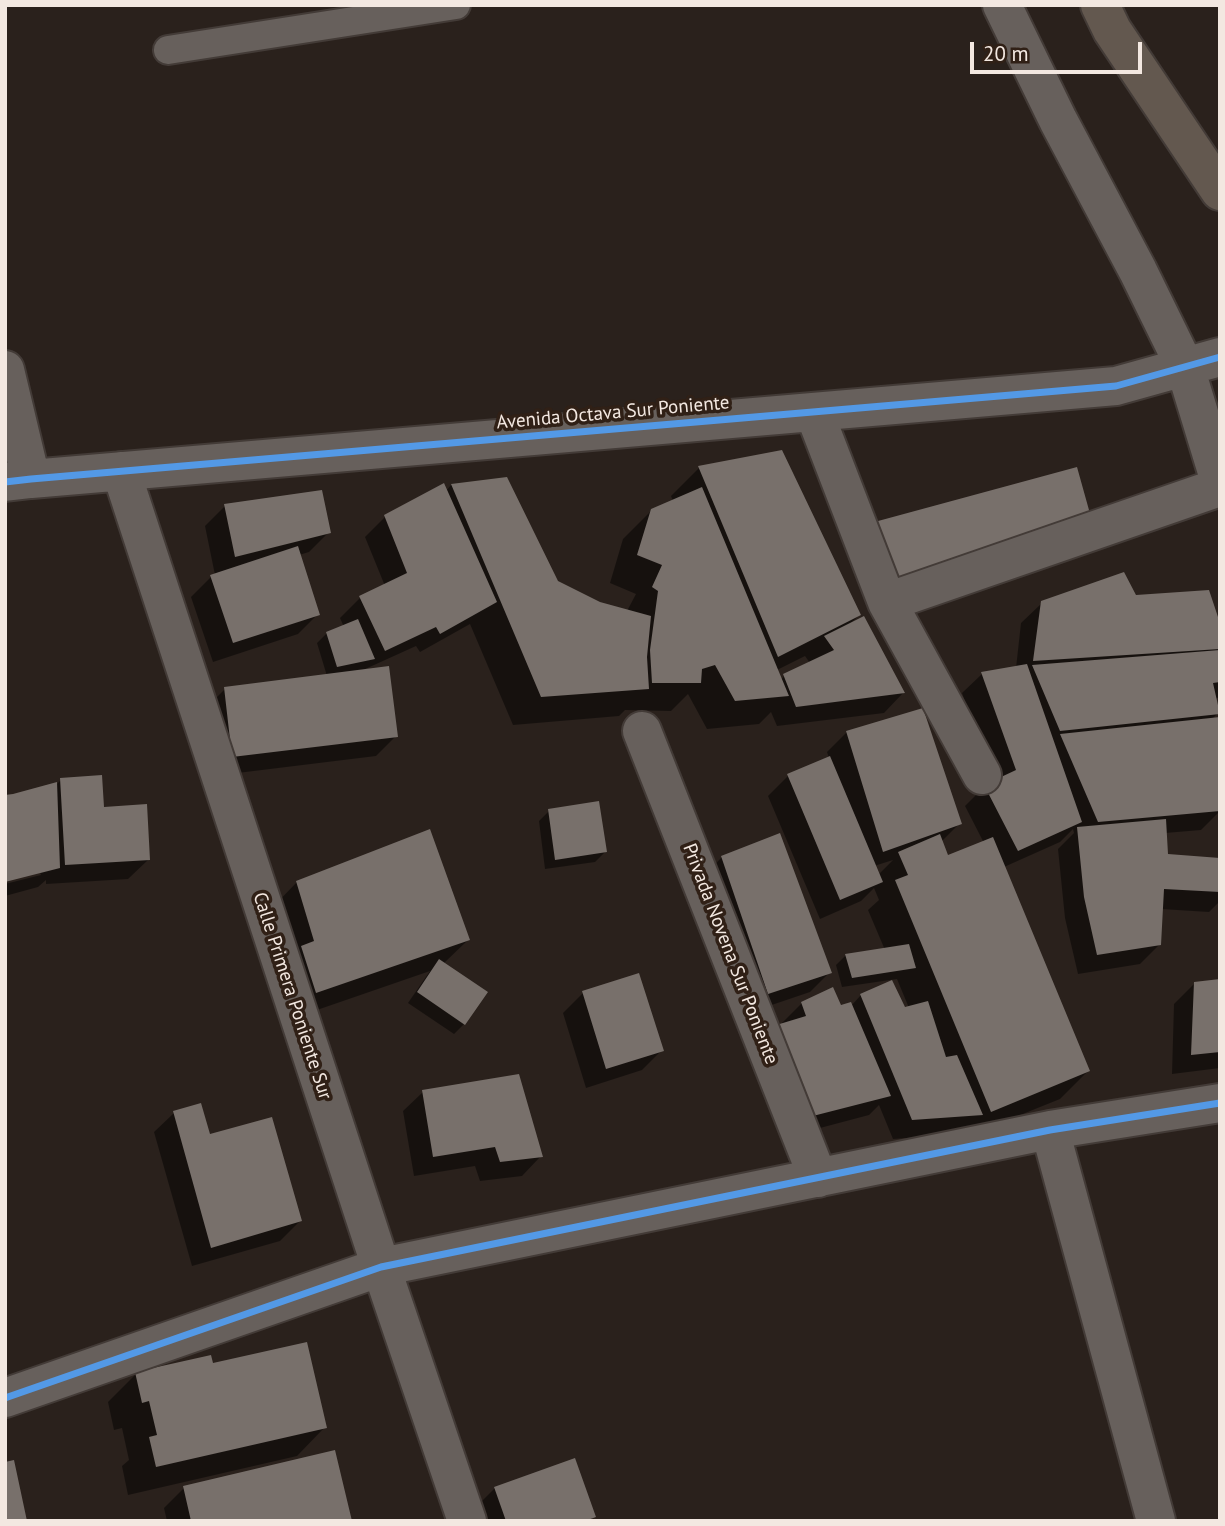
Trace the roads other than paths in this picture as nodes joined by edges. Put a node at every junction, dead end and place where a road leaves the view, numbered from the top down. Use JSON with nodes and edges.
{"nodes":[{"id":1,"x":456,"y":5,"type":"edge"},
{"id":2,"x":1002,"y":5,"type":"edge"},
{"id":3,"x":1100,"y":5,"type":"edge"},
{"id":4,"x":168,"y":50,"type":"dead end"},
{"id":5,"x":1220,"y":191,"type":"edge"},
{"id":6,"x":1203,"y":362,"type":"edge"},
{"id":7,"x":5,"y":370,"type":"edge"},
{"id":8,"x":814,"y":412,"type":"junction"},
{"id":9,"x":121,"y":471,"type":"junction"},
{"id":10,"x":18,"y":480,"type":"edge"},
{"id":11,"x":1220,"y":485,"type":"edge"},
{"id":12,"x":887,"y":602,"type":"junction"},
{"id":13,"x":642,"y":731,"type":"dead end"},
{"id":14,"x":982,"y":775,"type":"dead end"},
{"id":15,"x":1220,"y":1103,"type":"edge"},
{"id":16,"x":1050,"y":1130,"type":"junction"},
{"id":17,"x":818,"y":1178,"type":"junction"},
{"id":18,"x":381,"y":1267,"type":"junction"},
{"id":19,"x":5,"y":1398,"type":"edge"},
{"id":20,"x":467,"y":1521,"type":"edge"},
{"id":21,"x":1156,"y":1521,"type":"edge"}],
"edges":[{"from":1,"to":4,"type":"lane"},
{"from":2,"to":6,"type":"street"},
{"from":3,"to":5,"type":"main road"},
{"from":6,"to":8,"type":"street","name":"Avenida Octava Sur Poniente"},
{"from":6,"to":11,"type":"street"},
{"from":7,"to":10,"type":"street"},
{"from":8,"to":9,"type":"street","name":"Avenida Octava Sur Poniente"},
{"from":8,"to":12,"type":"street"},
{"from":9,"to":10,"type":"street","name":"Avenida Octava Sur Poniente"},
{"from":9,"to":18,"type":"street","name":"Calle Primera Poniente Sur"},
{"from":11,"to":12,"type":"street"},
{"from":12,"to":14,"type":"street"},
{"from":13,"to":17,"type":"street","name":"Privada Novena Sur Poniente"},
{"from":15,"to":16,"type":"street"},
{"from":16,"to":17,"type":"street"},
{"from":16,"to":21,"type":"street"},
{"from":17,"to":18,"type":"street"},
{"from":18,"to":19,"type":"street"},
{"from":18,"to":20,"type":"street","name":"Calle Primera Poniente Sur"}]}
